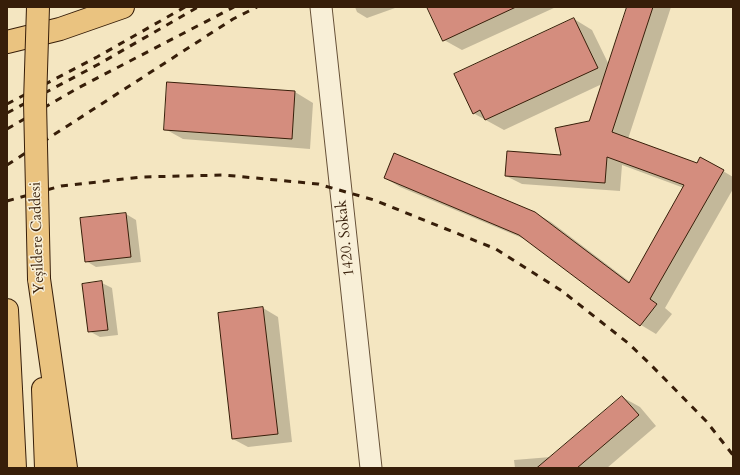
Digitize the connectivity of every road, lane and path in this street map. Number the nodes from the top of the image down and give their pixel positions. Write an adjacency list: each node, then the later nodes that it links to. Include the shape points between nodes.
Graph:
1 (38, 7): 5 (highway, Yeşildere Caddesi, bridge, via 35,102)
2 (123, 7): 4 (highway, via 60,29)
3 (321, 7): 10 (street, 1420. Sokak)
4 (7, 42)
5 (39, 279): 8 (highway, Yeşildere Caddesi); 9 (highway)
6 (7, 310): 7 (highway)
7 (15, 468)
8 (46, 468)
9 (66, 468)
10 (371, 468)

